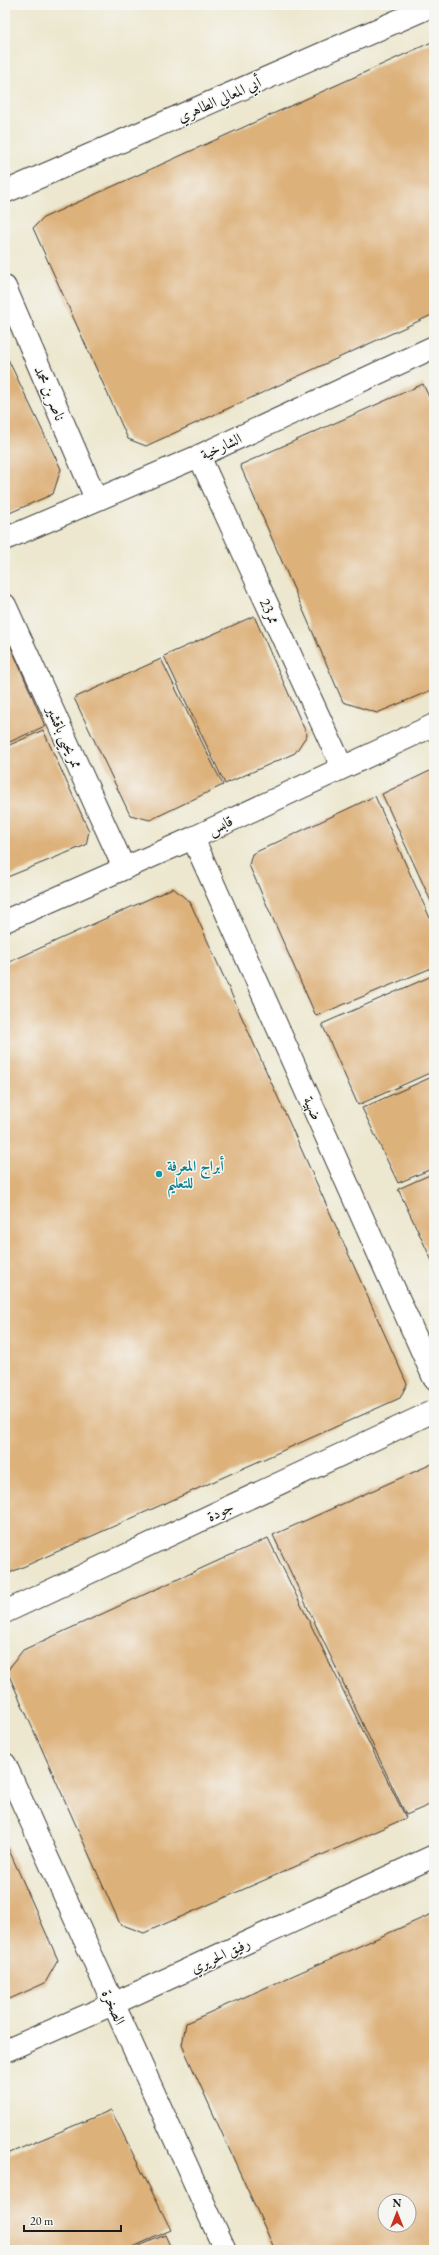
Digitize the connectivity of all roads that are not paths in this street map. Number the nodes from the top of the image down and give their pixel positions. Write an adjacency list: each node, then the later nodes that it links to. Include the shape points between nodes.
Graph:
1 (434, 6): 2 (street, أبي المعالي الطاهري)
2 (5, 192)
3 (5, 287): 6 (street, ناصر بن محمد)
4 (434, 347): 5 (street, الشارخية)
5 (199, 456): 6 (street, الشارخية); 10 (street, ممر23)
6 (96, 499): 7 (street, الشارخية)
7 (5, 539)
8 (5, 605): 12 (street, ممر يحيى باقشير)
9 (434, 725): 10 (street, قابس)
10 (342, 767): 11 (street, قابس)
11 (193, 838): 12 (street, قابس); 14 (street, ضهية)
12 (124, 868): 13 (street, قابس)
13 (5, 921)
14 (434, 1378)
15 (434, 1411): 16 (street, جودة)
16 (5, 1612)
17 (5, 1764): 19 (street, الصخرة)
18 (434, 1856): 19 (street, رفيق الحريري)
19 (113, 2004): 20 (street, رفيق الحريري); 21 (street, الصخرة)
20 (5, 2051)
21 (225, 2250)

